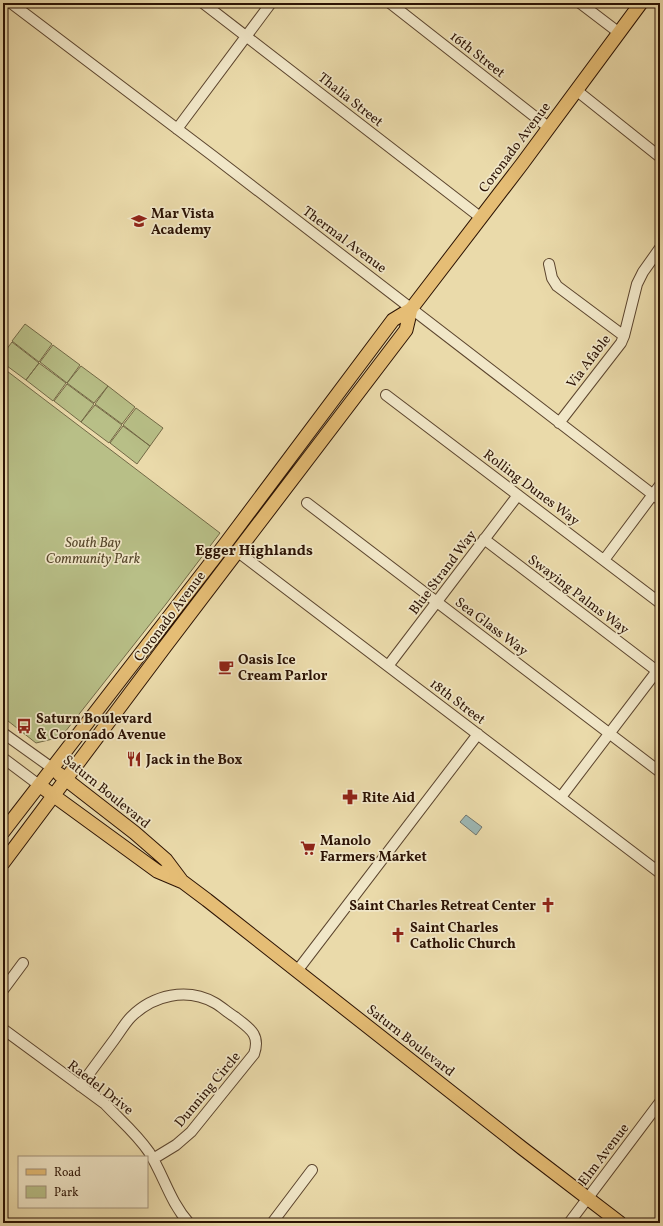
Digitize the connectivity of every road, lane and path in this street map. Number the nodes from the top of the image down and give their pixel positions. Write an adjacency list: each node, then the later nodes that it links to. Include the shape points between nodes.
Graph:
1 (11, 3): 11 (street, Thermal Avenue)
2 (203, 3): 8 (street, Thalia Street)
3 (272, 3): 8 (street)
4 (390, 3): 10 (street, 16th Street)
5 (580, 3): 7 (street)
6 (640, 3): 7 (main road, Coronado Avenue)
7 (618, 32): 9 (main road, Coronado Avenue)
8 (247, 36): 11 (street); 13 (street, Thalia Street)
9 (576, 90): 10 (main road, Coronado Avenue); 12 (street)
10 (548, 127): 13 (main road, Coronado Avenue)
11 (177, 128): 16 (street, Thermal Avenue)
12 (660, 156)
13 (480, 217): 16 (main road, Coronado Avenue)
14 (660, 248): 17 (street, Via Afable, via 637,284)
15 (549, 264): 17 (street, via 552,278 558,286)
16 (411, 309): 19 (street, Thermal Avenue); 25 (main road, Coronado Avenue, via 393,320); 26 (main road, Coronado Avenue, via 406,330)
17 (624, 336): 19 (street, Via Afable)
18 (386, 395): 21 (street, Rolling Dunes Way)
19 (559, 423): 22 (street, Thermal Avenue)
20 (660, 485): 22 (street)
21 (518, 495): 24 (street, Blue Strand Way); 27 (street, Rolling Dunes Way)
22 (657, 497): 27 (street)
23 (307, 503): 28 (street, Sea Glass Way)
24 (484, 539): 28 (street, Blue Strand Way); 31 (street, Swaying Palms Way)
25 (226, 542): 26 (main road); 36 (main road, Coronado Avenue)
26 (238, 552): 30 (street, 18th Street); 38 (main road, Coronado Avenue)
27 (604, 560): 29 (street, Rolling Dunes Way)
28 (437, 602): 30 (street, Blue Strand Way); 34 (street, Sea Glass Way)
29 (660, 603)
30 (388, 666): 33 (street, 18th Street)
31 (658, 669): 34 (street)
32 (3, 733): 36 (street, Saturn Boulevard)
33 (478, 734): 41 (street, 18th Street); 47 (street)
34 (610, 734): 37 (street, Sea Glass Way); 41 (street)
35 (3, 758): 39 (street, Saturn Boulevard)
36 (52, 768): 38 (main road, Saturn Boulevard); 39 (main road, Coronado Avenue)
37 (660, 772)
38 (66, 779): 40 (main road, Coronado Avenue); 45 (main road, Saturn Boulevard, via 166,860)
39 (39, 785): 40 (main road, Saturn Boulevard); 42 (main road, Coronado Avenue)
40 (53, 795): 43 (main road, Coronado Avenue); 45 (main road, Saturn Boulevard, via 158,871)
41 (561, 797): 44 (street, 18th Street)
42 (3, 832)
43 (3, 863)
44 (660, 872)
45 (183, 882): 47 (main road, Saturn Boulevard)
46 (23, 963): 48 (street)
47 (297, 971): 54 (main road, Saturn Boulevard)
48 (3, 990)
49 (3, 1029): 50 (street, Raedel Drive)
50 (80, 1086): 52 (street, Raedel Drive, via 130,1127); 52 (street, Dunning Circle, via 130,1018 145,1006 164,997 191,995 208,999 250,1029 256,1044 254,1054 191,1132)
51 (660, 1102): 54 (street, Elm Avenue)
52 (153, 1159): 55 (street, Raedel Drive, via 177,1208)
53 (312, 1170): 56 (street)
54 (587, 1198): 57 (street, Elm Avenue); 58 (main road, Saturn Boulevard)
55 (189, 1223)
56 (272, 1223)
57 (569, 1223)
58 (620, 1223)

